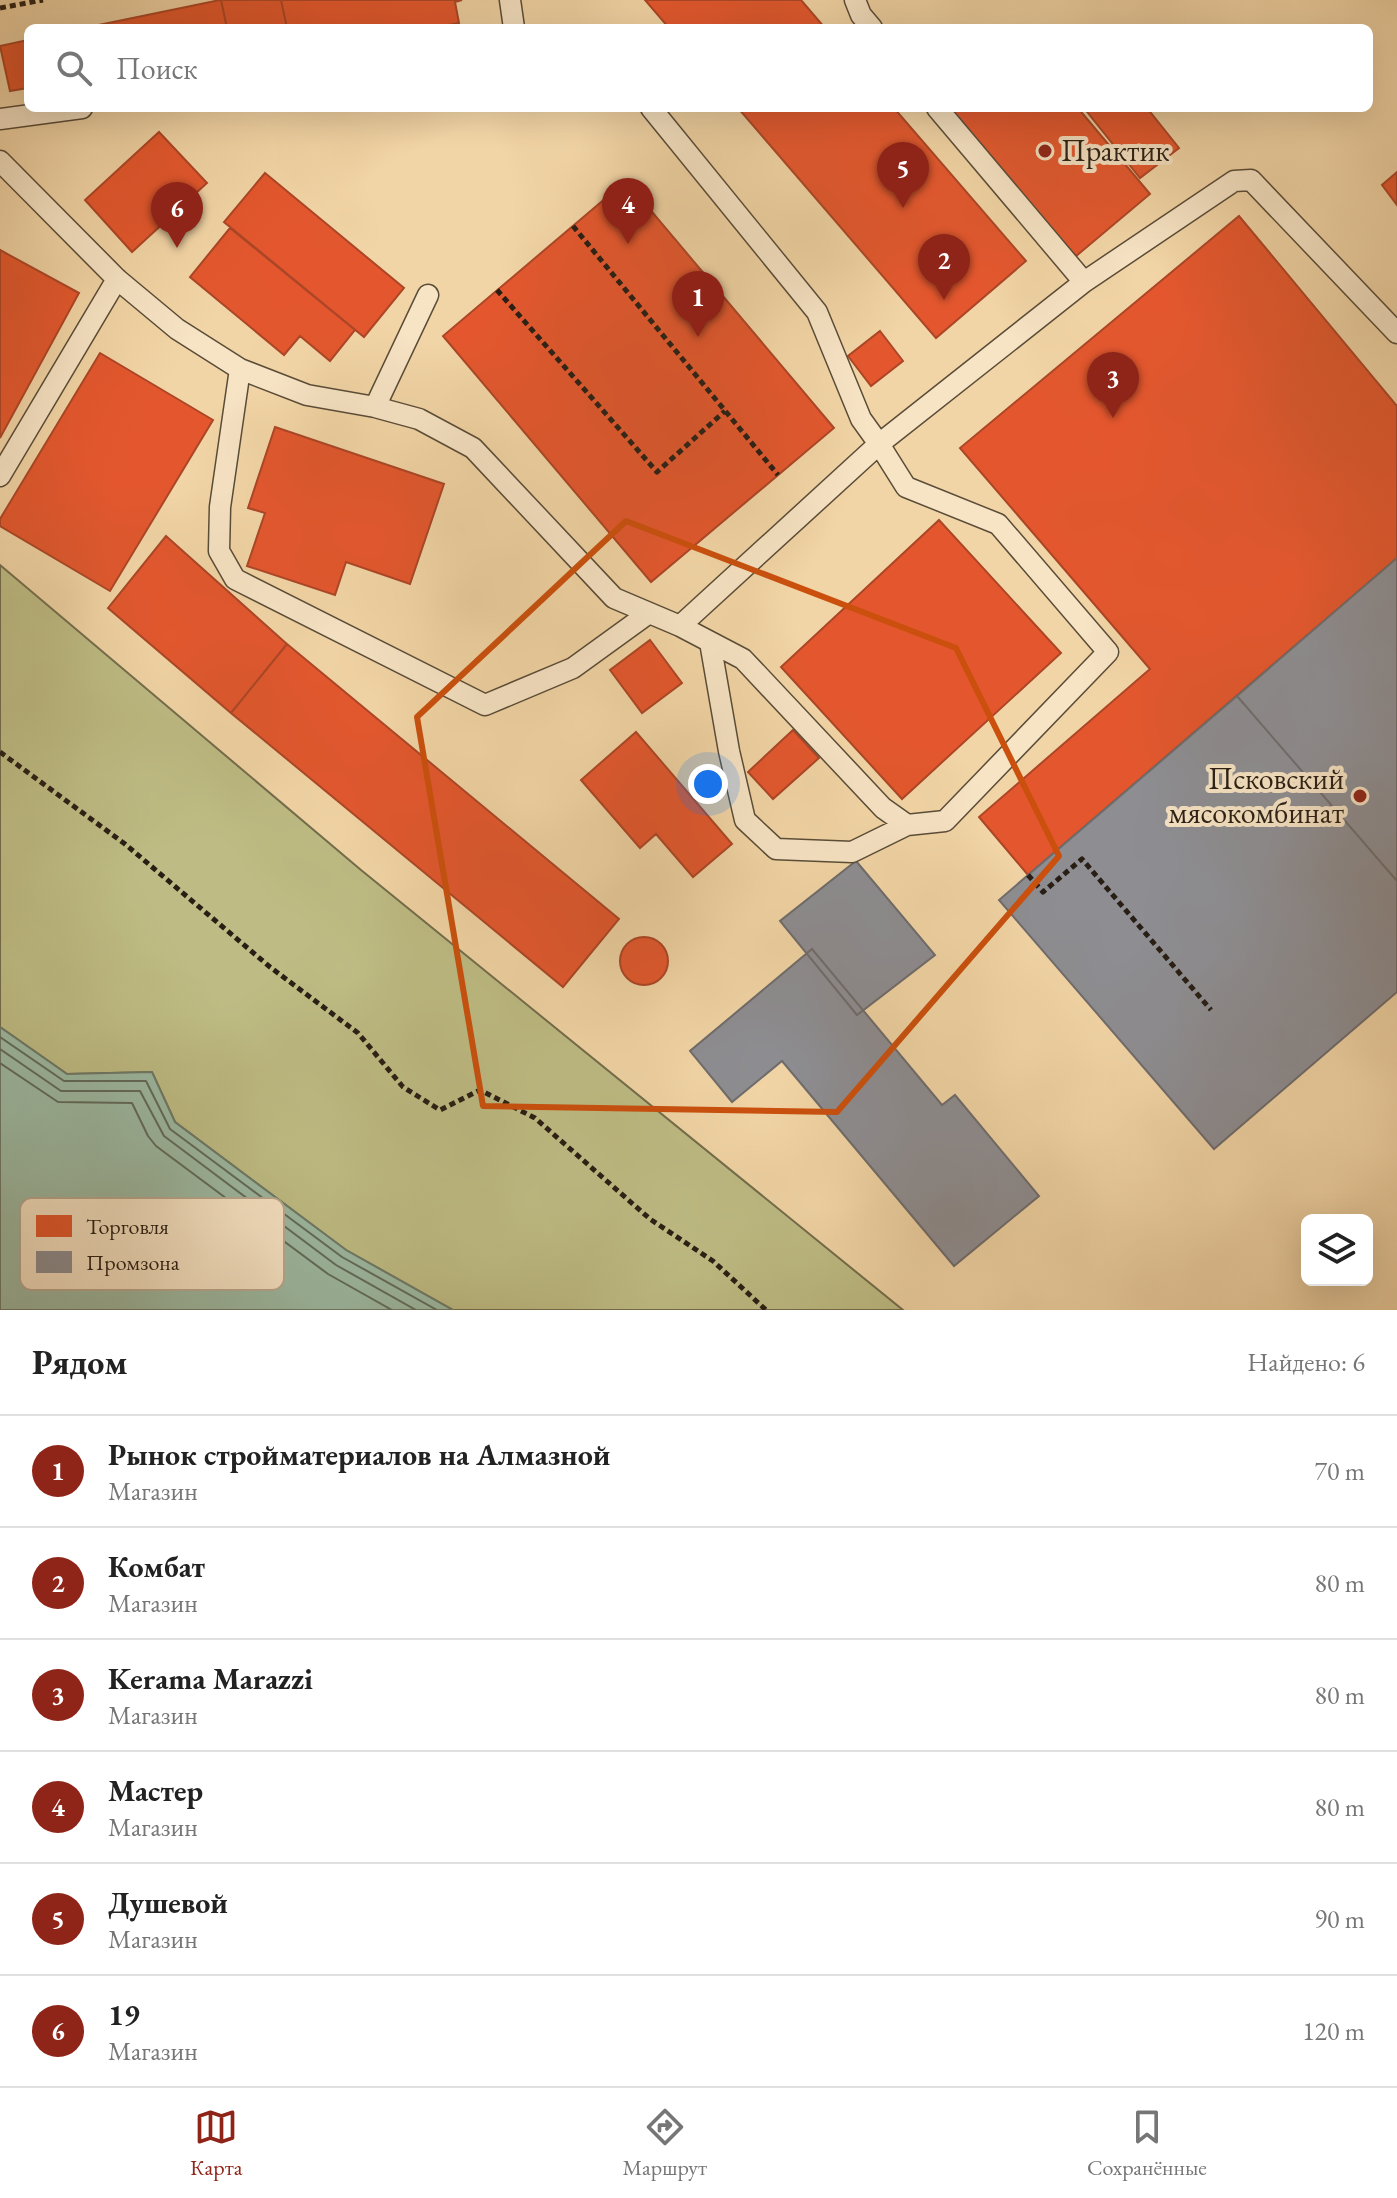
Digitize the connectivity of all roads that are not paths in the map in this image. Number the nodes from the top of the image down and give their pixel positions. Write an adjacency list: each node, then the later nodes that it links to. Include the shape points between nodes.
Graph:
1 (510, 0): 3 (lane)
2 (855, 0): 4 (lane)
3 (513, 24)
4 (869, 24)
5 (52, 112): 8 (lane)
6 (654, 112): 16 (lane, via 817,312 861,419)
7 (940, 112): 11 (lane)
8 (0, 119)
9 (0, 161): 10 (lane)
10 (117, 279): 14 (lane, via 177,329); 17 (lane)
11 (1084, 282): 13 (lane, via 1234,181 1251,180); 16 (lane)
12 (428, 295): 15 (lane)
13 (1397, 333)
14 (240, 369): 15 (lane, via 307,395); 18 (lane, via 220,507 219,551 235,579 485,705 573,668)
15 (375, 407): 18 (lane, via 419,419 473,448 614,598)
16 (879, 444): 19 (lane); 21 (lane, via 906,487 998,524 1108,652 945,821)
17 (0, 476)
18 (649, 613): 19 (lane)
19 (680, 626): 20 (lane)
20 (710, 642): 21 (lane, via 743,659 883,808); 21 (lane, via 745,820 776,849 852,852)
21 (907, 825)

